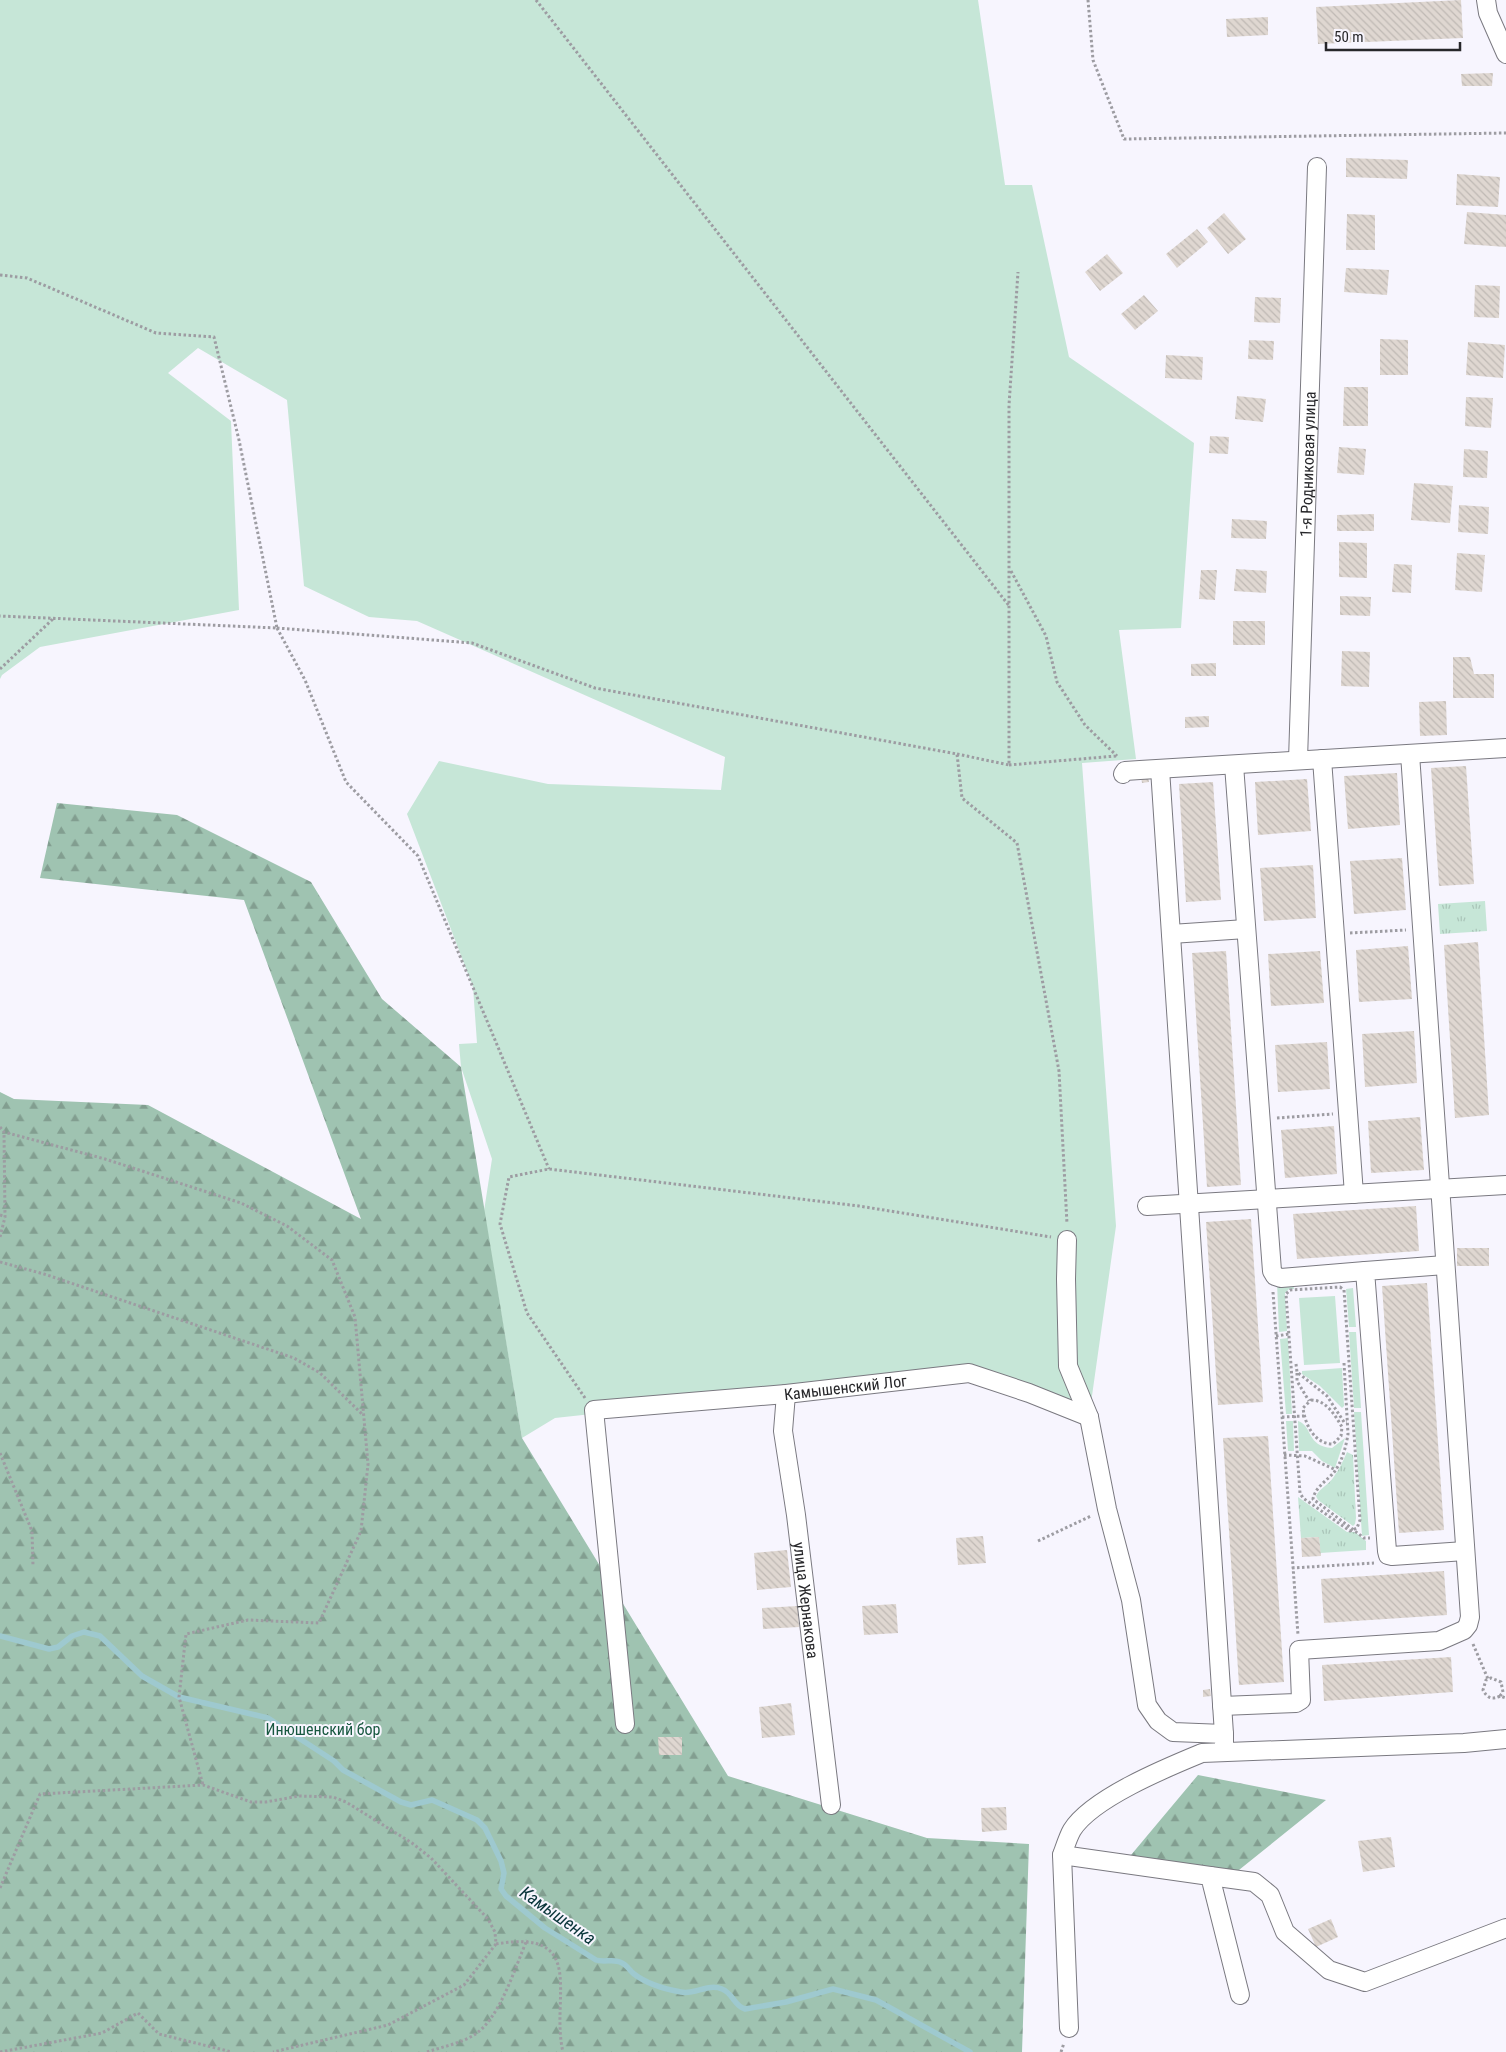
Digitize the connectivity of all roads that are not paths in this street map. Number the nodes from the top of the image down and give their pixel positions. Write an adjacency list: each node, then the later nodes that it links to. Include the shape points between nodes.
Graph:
1 (1486, 0): 2 (street, via 1488,13)
2 (1506, 54)
3 (1317, 167): 7 (street, 1-я Родниковая улица)
4 (1506, 748): 5 (street)
5 (1410, 754): 6 (street); 14 (street)
6 (1322, 759): 7 (street); 15 (street)
7 (1298, 760): 8 (street)
8 (1234, 765): 9 (street); 11 (street)
9 (1160, 769): 10 (street); 12 (street)
10 (1124, 773)
11 (1246, 930): 12 (street); 16 (street)
12 (1170, 934): 17 (street)
13 (1506, 1186): 14 (street)
14 (1440, 1189): 15 (street); 20 (street)
15 (1354, 1194): 16 (street)
16 (1266, 1200): 17 (street); 21 (street, via 1275,1276)
17 (1188, 1204): 18 (street); 25 (street)
18 (1146, 1206)
19 (1068, 1240): 23 (street, via 1068,1366)
20 (1445, 1265): 21 (street); 24 (street)
21 (1365, 1271): 24 (street, via 1388,1555)
22 (786, 1394): 23 (street, Камышенский Лог, via 969,1373); 26 (street, Камышенский Лог, via 594,1410); 30 (street, улица Жернакова, via 783,1431)
23 (1089, 1418): 27 (street, via 1107,1509 1131,1600 1147,1705 1158,1721 1173,1732)
24 (1465, 1551): 25 (street, via 1470,1617 1464,1630 1439,1641 1299,1650 1302,1700 1296,1703)
25 (1222, 1706): 27 (street)
26 (626, 1724)
27 (1224, 1734): 29 (street)
28 (1506, 1739): 29 (street)
29 (1225, 1752): 31 (street, via 1202,1754 1166,1768 1092,1809 1073,1829)
30 (831, 1805)
31 (1062, 1855): 32 (street); 35 (street)
32 (1210, 1876): 33 (street, via 1254,1882 1270,1895 1285,1932 1329,1970 1365,1982); 34 (street)
33 (1506, 1928)
34 (1240, 1995)
35 (1070, 2028)

